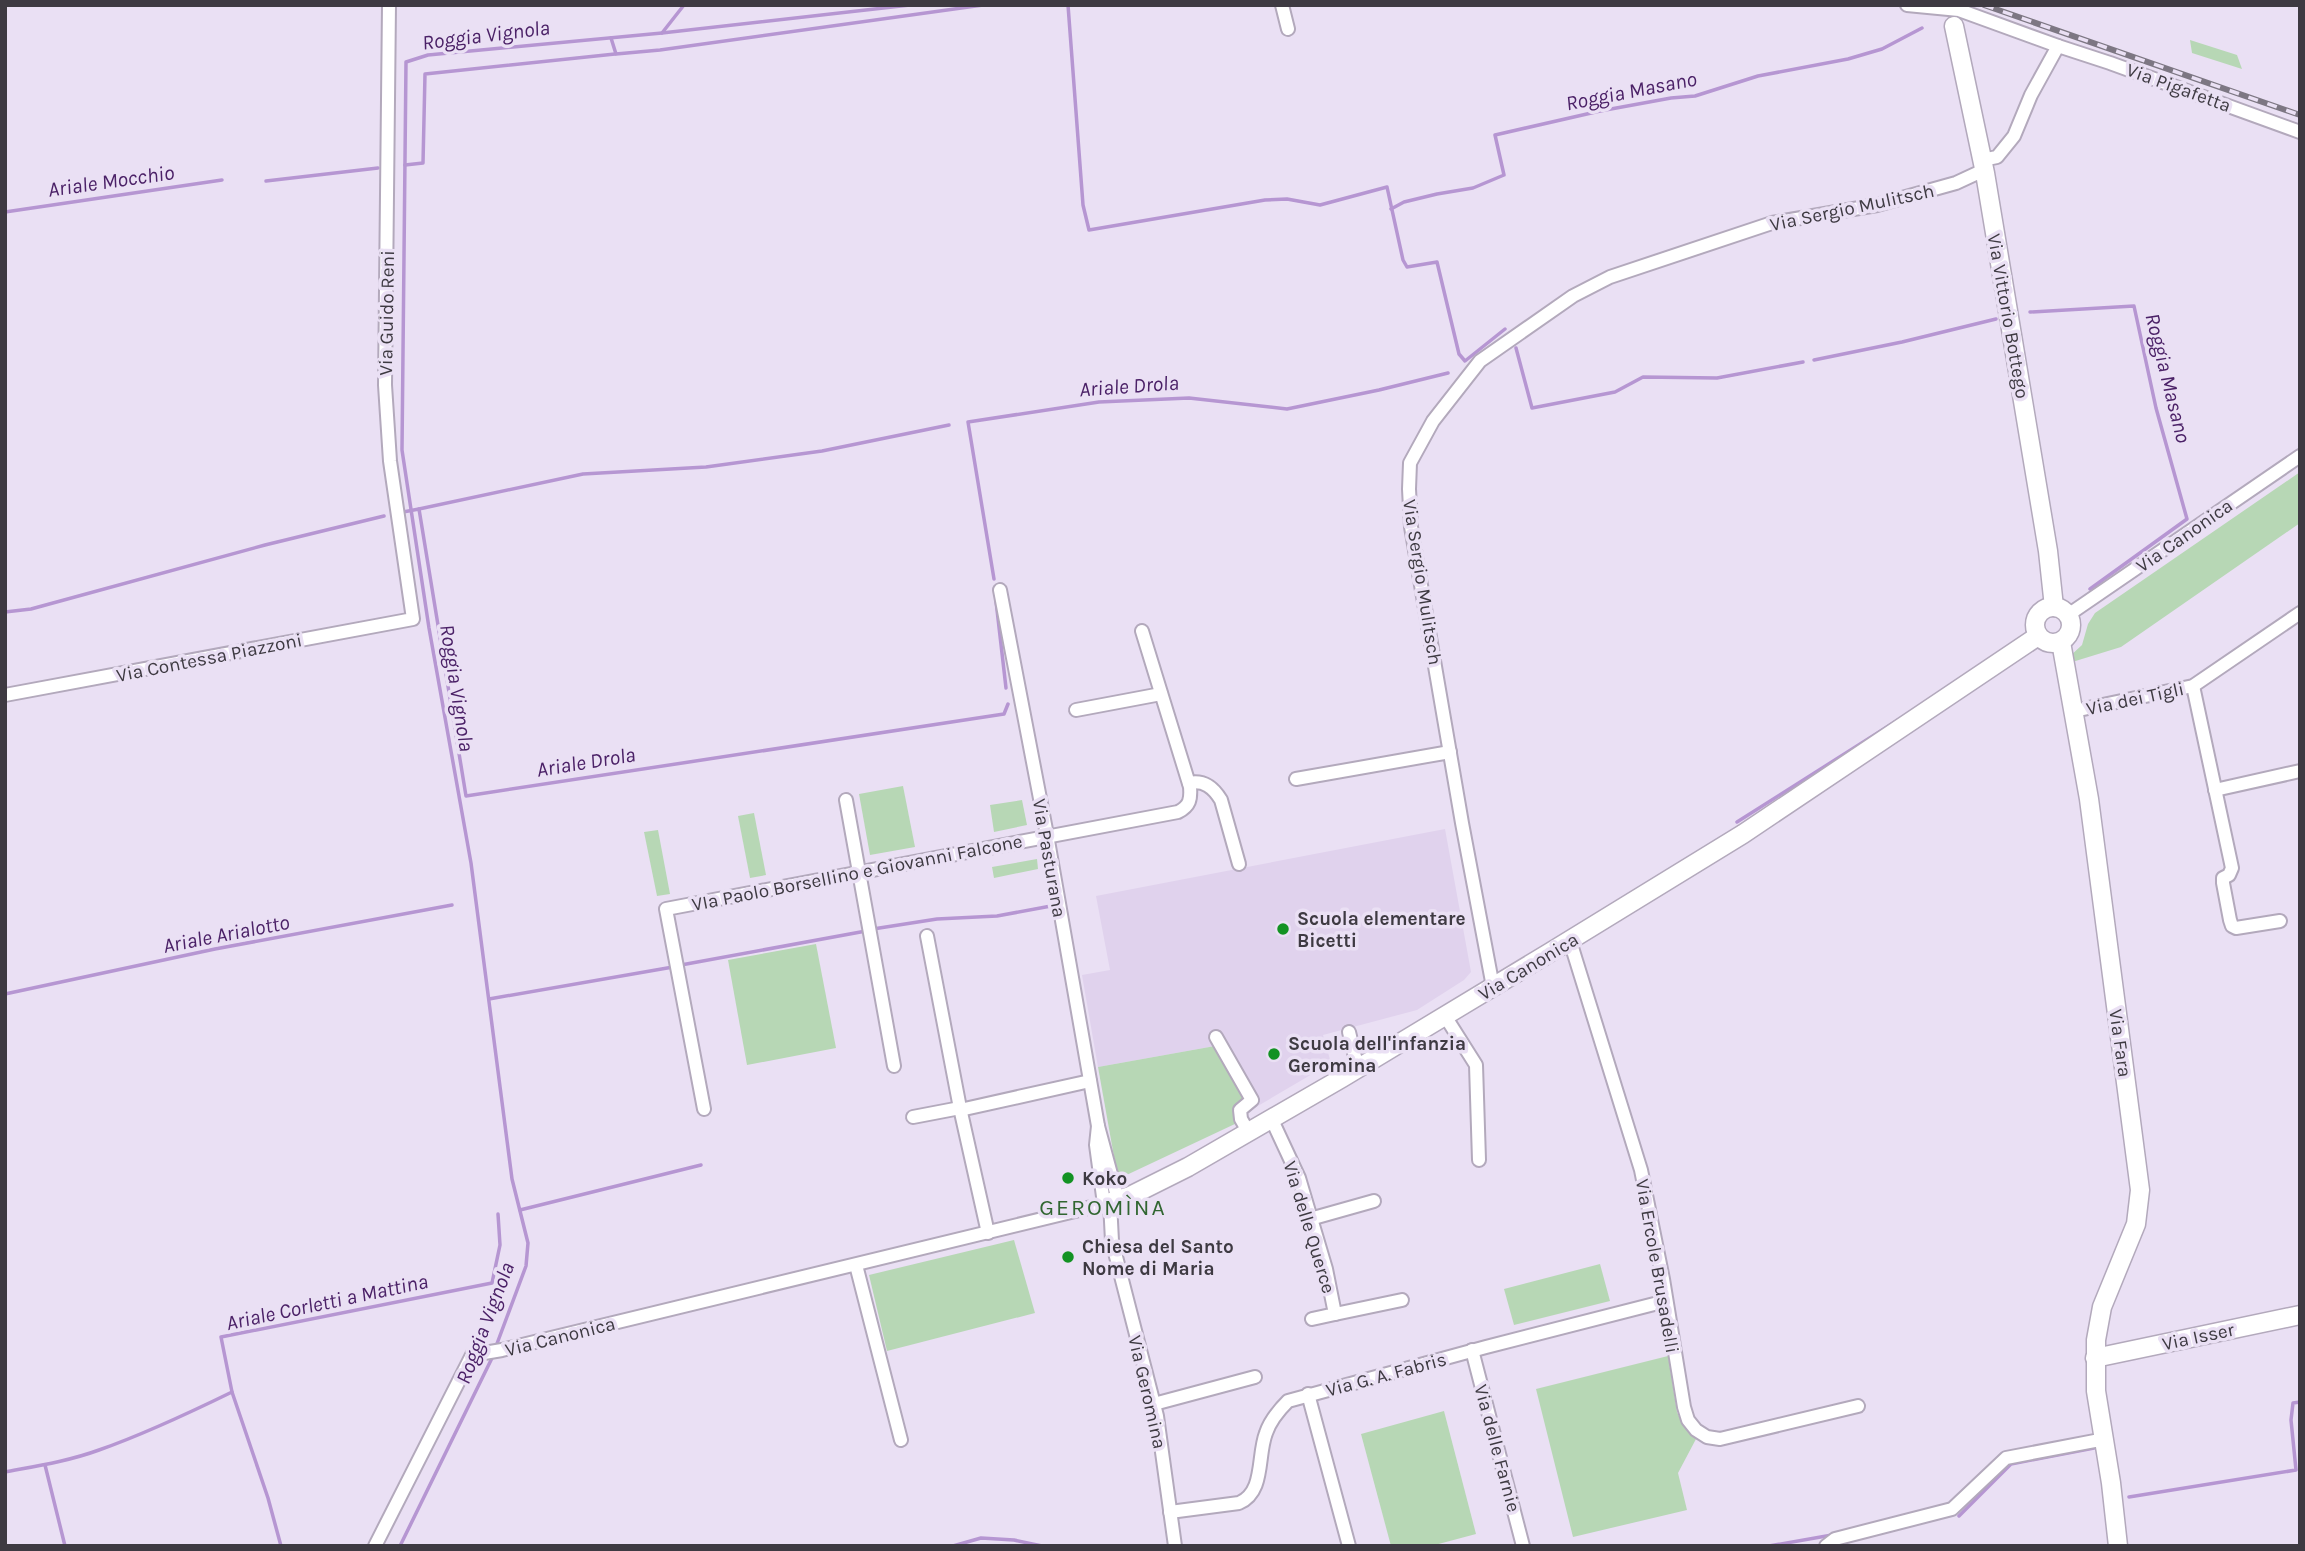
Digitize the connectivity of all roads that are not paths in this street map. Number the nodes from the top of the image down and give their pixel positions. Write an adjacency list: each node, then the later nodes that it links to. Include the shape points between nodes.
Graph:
1 (389, 5): 13 (street, Via Guido Reni, via 385,385 390,461)
2 (1282, 5): 5 (street)
3 (1907, 5): 6 (street, Via Pigafetta, via 1959,10)
4 (1954, 26): 8 (street, Via Vittorio Bottego)
5 (1288, 29)
6 (2058, 47): 7 (street, Via Pigafetta); 8 (street, via 2014,136 1997,157)
7 (2300, 132)
8 (1983, 165): 11 (street, Via Vittorio Bottego); 22 (street, Via Sergio Mulitsch, via 1956,183 1889,202 1772,223 1610,277 1573,296 1480,361 1433,421 1410,463 1411,527)
9 (2300, 456): 11 (street, Via Canonica)
10 (1000, 590): 28 (street, Via Pasturana)
11 (2061, 611): 15 (street, via 2038,614 2034,625); 16 (street, via 2071,627)
12 (2300, 613): 17 (street, Via dei Tigli)
13 (413, 619): 19 (street, Via Contessa Piazzoni)
14 (1142, 632): 18 (street)
15 (2038, 636): 16 (street, via 2051,644); 33 (street, Via Canonica, via 1743,834)
16 (2061, 642): 21 (street, Via Fara)
17 (2193, 686): 21 (street, Via dei Tigli); 26 (street)
18 (1161, 694): 20 (street); 25 (street)
19 (5, 695)
20 (1076, 710)
21 (2074, 711): 58 (street, Via Fara, via 2140,1190 2136,1224 2102,1307)
22 (1450, 752): 24 (street); 34 (street, Via Sergio Mulitsch)
23 (2300, 771): 26 (street)
24 (1296, 779)
25 (1189, 783): 28 (street, VIa Paolo Borsellino e Giovanni Falcone, via 1189,803 1178,812); 29 (street, via 1203,782 1221,800)
26 (2215, 790): 31 (street, via 2232,868 2223,878 2232,926)
27 (846, 800): 30 (street)
28 (1047, 835): 30 (street, VIa Paolo Borsellino e Giovanni Falcone); 40 (street, Via Pasturana)
29 (1239, 864)
30 (860, 872): 38 (street); 41 (street, VIa Paolo Borsellino e Giovanni Falcone, via 666,909)
31 (2280, 921)
32 (926, 936): 42 (street)
33 (1570, 941): 34 (street, Via Canonica); 53 (street, Via Ercole Brusadelli, via 1641,1170)
34 (1493, 987): 35 (street, Via Canonica)
35 (1445, 1016): 39 (street, Via Canonica); 46 (street, via 1476,1065)
36 (1349, 1032): 39 (street)
37 (1216, 1037): 45 (street, via 1252,1100 1240,1110)
38 (894, 1066)
39 (1360, 1067): 44 (street, Via Canonica)
40 (1090, 1081): 42 (street); 48 (street, Via Pasturana)
41 (704, 1109)
42 (960, 1109): 43 (street); 50 (street)
43 (914, 1117)
44 (1272, 1120): 45 (street, Via Canonica); 49 (street, Via delle Querce, via 1299,1178)
45 (1249, 1133): 48 (street, Via Canonica, via 1188,1167)
46 (1479, 1160)
47 (1374, 1201): 49 (street)
48 (1106, 1203): 50 (street, Via Canonica); 61 (street, Via Geromina)
49 (1310, 1219): 54 (street, Via delle Querce)
50 (988, 1233): 51 (street, Via Canonica)
51 (856, 1265): 64 (street); 66 (street, Via Canonica, via 472,1355)
52 (1402, 1300): 54 (street)
53 (1666, 1301): 57 (street, Via G. A. Fabris); 62 (street, Via Ercole Brusadelli, via 1688,1420 1707,1437 1730,1438)
54 (1335, 1314): 56 (street, Via delle Querce)
55 (2300, 1315): 58 (street, Via Isser)
56 (1312, 1319)
57 (1472, 1350): 60 (street, Via G. A. Fabris); 69 (street, Via delle Farnie)
58 (2095, 1358): 63 (street, Via Fara)
59 (1255, 1377): 61 (street)
60 (1308, 1394): 65 (street, Via G. A. Fabris, via 1288,1401 1267,1430 1256,1483 1246,1500); 68 (street)
61 (1154, 1405): 65 (street, Via Geromina)
62 (1858, 1406)
63 (2105, 1439): 70 (street, via 2006,1458 1952,1509 1835,1539); 71 (street, Via Fara)
64 (901, 1440)
65 (1170, 1513): 67 (street, Via Geromina)
66 (374, 1546)
67 (1175, 1546)
68 (1349, 1546)
69 (1523, 1546)
70 (1826, 1546)
71 (2118, 1546)

